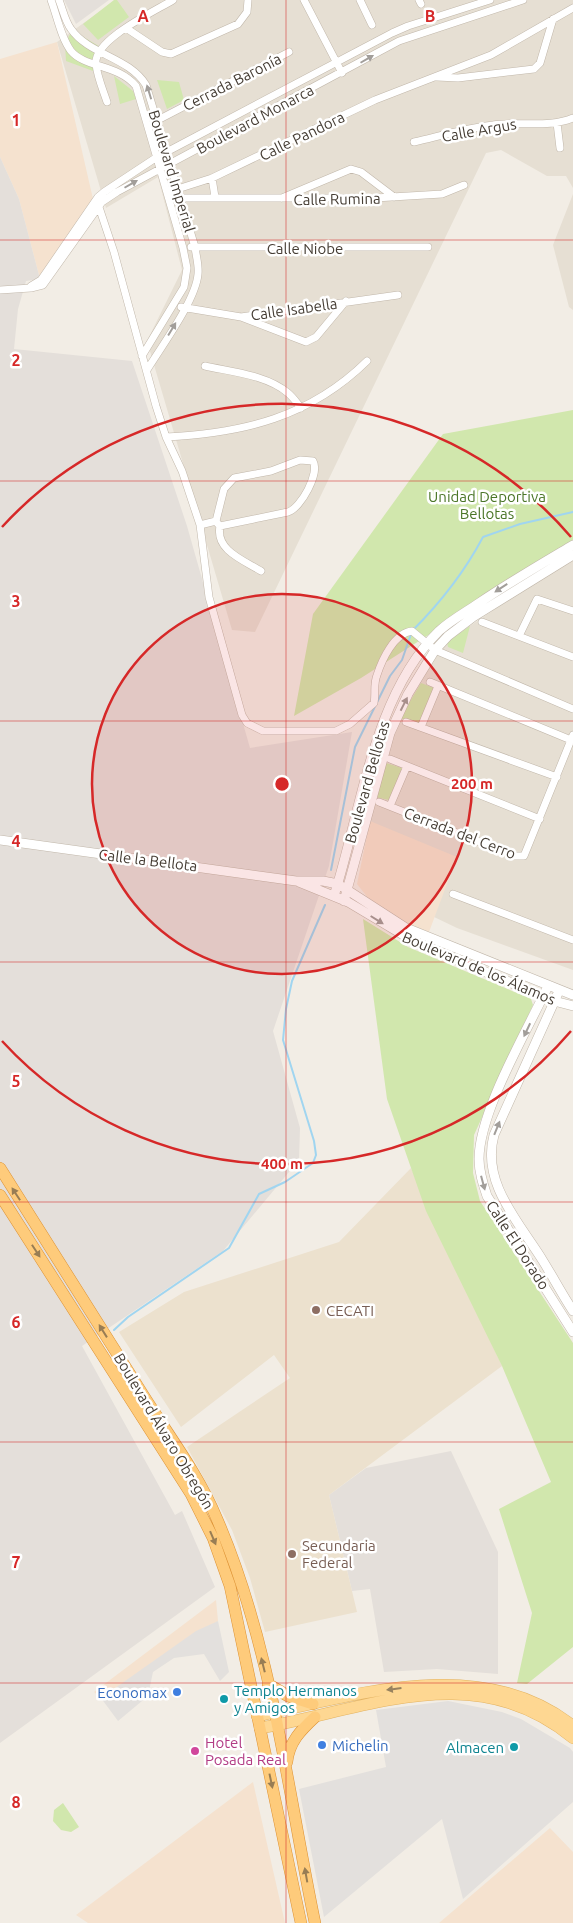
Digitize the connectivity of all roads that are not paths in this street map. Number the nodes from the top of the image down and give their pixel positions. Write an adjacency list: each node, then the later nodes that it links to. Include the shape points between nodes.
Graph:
1 (51, 0): 17 (street)
2 (59, 0): 15 (street, Boulevard Imperial)
3 (174, 0): 14 (street)
4 (248, 0): 14 (street, via 248,12 238,24 171,54 162,52)
5 (304, 0): 20 (street)
6 (360, 0): 13 (street)
7 (490, 0): 9 (street, Boulevard Monarca)
8 (523, 0): 11 (street, Boulevard Monarca)
9 (474, 2): 11 (street); 20 (street, Boulevard Monarca, via 408,26)
10 (573, 8): 12 (street, Calle Pandora)
11 (475, 15): 21 (street, Boulevard Monarca, one-way to 11, via 399,41)
12 (554, 19): 22 (street, Calle Pandora, via 491,55); 22 (street, via 540,62 534,69 458,78)
13 (372, 25)
14 (126, 28): 16 (street)
15 (76, 35): 16 (street, Boulevard Imperial); 17 (street)
16 (99, 50): 19 (street); 25 (street, Boulevard Imperial, one-way to 16, via 143,80 134,70)
17 (71, 51): 19 (street, Boulevard Imperial)
18 (290, 52): 25 (street, Cerrada Baronía)
19 (95, 63): 23 (street); 26 (street, Boulevard Imperial, via 117,71 133,83 139,92)
20 (337, 63): 21 (street); 30 (street, Boulevard Monarca)
21 (342, 73): 32 (street, Boulevard Monarca)
22 (436, 77): 34 (street, Calle Pandora, via 375,100)
23 (107, 102)
24 (573, 118): 27 (street, Calle Argus)
25 (157, 121): 26 (street, Cerrada Baronía); 30 (street, Boulevard Imperial)
26 (148, 124): 31 (street, Boulevard Imperial)
27 (557, 124): 28 (street, Calle Argus, via 514,122 490,125); 29 (street)
28 (414, 142)
29 (560, 148)
30 (166, 153): 31 (street, Boulevard Monarca); 32 (street, Boulevard Imperial)
31 (158, 158): 33 (street, Boulevard Imperial); 45 (street, Boulevard Monarca, via 98,197 41,280)
32 (170, 164): 33 (street, Boulevard Monarca); 36 (street, Boulevard Imperial)
33 (161, 168): 37 (street, Boulevard Imperial); 41 (street, Boulevard Monarca, one-way to 33, via 108,197)
34 (212, 178): 36 (street, Calle Pandora); 38 (street)
35 (464, 185): 39 (street, Calle Rumina, via 442,194)
36 (179, 194): 37 (street, Calle Pandora); 38 (street, Calle Rumina); 42 (street, Boulevard Imperial)
37 (169, 195): 44 (street, Boulevard Imperial)
38 (215, 197): 40 (street, Calle Rumina)
39 (394, 197): 40 (street, Calle Rumina); 40 (street, Calle Rumina, via 361,172 351,169)
40 (279, 200)
41 (99, 207): 45 (street, Boulevard Monarca, via 43,285); 52 (street)
42 (195, 247): 43 (street, Calle Niobe); 44 (street, Calle Niobe); 50 (street, Boulevard Imperial, via 198,274)
43 (428, 247)
44 (183, 248): 49 (street, Boulevard Imperial, via 187,279)
45 (26, 288): 46 (street, Boulevard Monarca)
46 (0, 290)
47 (398, 295): 48 (street, Calle Isabella)
48 (346, 301): 51 (street, Calle Isabella); 51 (street, Calle Isabella, via 316,337 306,342)
49 (175, 305): 50 (street, Calle Isabella); 52 (street, Boulevard Imperial)
50 (185, 308): 51 (street, Calle Isabella); 55 (street, Boulevard Imperial, one-way to 50)
51 (241, 317)
52 (142, 356): 55 (street)
53 (367, 361): 56 (street, via 333,392)
54 (205, 366): 56 (street, via 277,385)
55 (147, 370): 57 (street)
56 (301, 408): 57 (street, via 247,428 209,435)
57 (166, 436): 59 (street)
58 (218, 523): 58 (street, via 296,509 315,474 313,461 300,460 234,478 224,489); 59 (street); 62 (street, via 218,536 223,546)
59 (200, 525): 69 (street, via 209,597 242,715 255,729 343,729 374,703 376,676 397,638 412,631)
60 (573, 545): 63 (street, Boulevard Bellotas)
61 (573, 555): 63 (street, Boulevard Bellotas)
62 (261, 571)
63 (528, 577): 65 (street, Boulevard Bellotas, one-way to 65); 66 (street, Boulevard Bellotas)
64 (573, 611): 68 (street, via 537,599)
65 (464, 612): 66 (street); 69 (street, Boulevard Bellotas)
66 (473, 617): 70 (street, Boulevard Bellotas)
67 (482, 622): 68 (street)
68 (519, 636): 71 (street)
69 (427, 644): 70 (street); 75 (street, Boulevard Bellotas)
70 (435, 650): 74 (street); 76 (street, Boulevard Bellotas, one-way to 70)
71 (573, 657)
72 (430, 682): 73 (street)
73 (438, 686): 78 (street); 79 (street)
74 (573, 709)
75 (386, 716): 76 (street); 80 (street, Boulevard Bellotas)
76 (396, 719): 81 (street, Boulevard Bellotas)
77 (406, 722): 78 (street)
78 (420, 727): 83 (street)
79 (572, 738): 83 (street)
80 (373, 754): 81 (street); 84 (street, Boulevard Bellotas)
81 (386, 758): 82 (street); 84 (street, Boulevard Bellotas)
82 (407, 766): 85 (street); 86 (street)
83 (557, 777): 86 (street)
84 (370, 799): 85 (street, Cerrada del Cerro); 89 (street, Boulevard Bellotas); 90 (street, Boulevard Bellotas)
85 (390, 806): 86 (street, Cerrada del Cerro, via 515,856 524,856 528,851)
86 (540, 819)
87 (0, 840): 88 (street, Calle la Bellota)
88 (296, 880): 89 (street, Calle la Bellota); 92 (street, Calle la Bellota)
89 (338, 884): 90 (street, Boulevard de los Álamos); 92 (street, Boulevard Bellotas)
90 (348, 889): 93 (street, Boulevard Bellotas); 95 (street, Boulevard de los Álamos, via 406,928)
91 (452, 894): 94 (street)
92 (334, 896): 93 (street, Boulevard de los Álamos)
93 (344, 900): 98 (street, Boulevard de los Álamos, one-way to 98, via 415,942)
94 (573, 940)
95 (548, 986): 96 (street, Boulevard de los Álamos); 98 (street, Calle El Dorado)
96 (559, 991): 97 (street, Boulevard de los Álamos); 99 (street, Calle El Dorado)
97 (573, 995)
98 (544, 996): 99 (street, Boulevard de los Álamos); 104 (street, Calle El Dorado, one-way to 104, via 488,1117 479,1160 487,1196)
99 (554, 1001): 100 (street, Boulevard de los Álamos); 103 (street, Calle El Dorado, one-way to 99, via 506,1205 491,1166 490,1149 494,1135)
100 (573, 1006)
101 (0, 1168): 105 (highway, Boulevard Álvaro Obregón, one-way to 101, via 235,1564 204,1492)
102 (0, 1195): 108 (highway, Boulevard Álvaro Obregón, one-way to 108, via 203,1516 230,1586)
103 (573, 1311)
104 (573, 1332)
105 (268, 1684): 106 (highway, via 288,1696); 107 (highway, Boulevard Álvaro Obregón)
106 (313, 1704): 107 (main road); 111 (main road, one-way to 106, via 545,1708 505,1692 472,1685 440,1684 392,1689)
107 (274, 1712): 108 (main road); 110 (highway, Boulevard Álvaro Obregón)
108 (257, 1716): 112 (highway, Boulevard Álvaro Obregón)
109 (315, 1717): 110 (main road); 113 (main road, via 416,1695 476,1695 500,1699 536,1714); 114 (highway, via 289,1749)
110 (277, 1725): 112 (main road); 114 (highway, Boulevard Álvaro Obregón)
111 (573, 1726)
112 (260, 1728): 115 (highway, Boulevard Álvaro Obregón, one-way to 115)
113 (573, 1738)
114 (287, 1768): 116 (highway, Boulevard Álvaro Obregón, one-way to 114)
115 (302, 1923)
116 (315, 1923)

